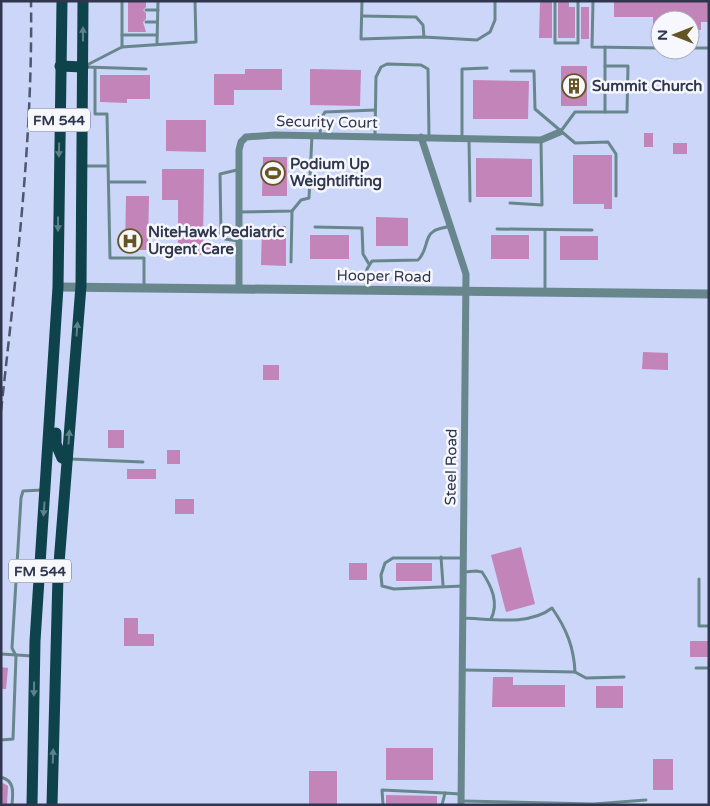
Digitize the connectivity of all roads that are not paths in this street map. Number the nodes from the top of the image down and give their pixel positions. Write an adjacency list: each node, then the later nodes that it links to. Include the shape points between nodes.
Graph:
1 (62, 1): 27 (main road, FM 544 / FM 544)
2 (83, 1): 29 (main road, FM 544 / FM 544, one-way to 2)
3 (122, 1): 11 (lane)
4 (158, 1): 14 (lane)
5 (196, 1): 23 (lane, via 196,42)
6 (362, 1): 15 (lane)
7 (495, 1): 22 (lane, via 495,20 490,32 477,40)
8 (554, 1): 9 (lane, via 555,43 578,43)
9 (578, 1)
10 (593, 1): 25 (lane, via 592,47)
11 (122, 10): 12 (lane); 16 (lane)
12 (128, 10)
13 (146, 10): 14 (lane)
14 (158, 10): 19 (lane)
15 (362, 16): 22 (lane, via 416,17 423,25); 22 (lane, via 361,40)
16 (122, 22): 17 (lane); 20 (lane)
17 (128, 22)
18 (146, 22): 19 (lane)
19 (157, 22): 21 (lane)
20 (122, 35): 21 (lane); 24 (lane)
21 (157, 35): 23 (lane)
22 (424, 37)
23 (157, 43): 24 (lane)
24 (122, 47): 29 (lane)
25 (606, 48): 26 (lane); 28 (lane)
26 (650, 48)
27 (60, 66): 29 (main road); 65 (main road, FM 544 / FM 544, one-way to 65)
28 (605, 66): 37 (lane); 37 (lane, via 628,66 627,112)
29 (83, 67): 30 (lane); 34 (main road, FM 544 / FM 544)
30 (95, 68): 32 (lane); 35 (lane)
31 (486, 68): 44 (lane, via 462,68)
32 (146, 69)
33 (511, 71): 38 (lane, via 534,72 535,109)
34 (82, 100): 35 (lane); 46 (main road, FM 544 / FM 544)
35 (95, 100): 47 (lane, via 95,114 107,114)
36 (375, 110): 40 (lane, via 325,112); 41 (lane); 43 (lane, via 376,77 381,67 387,64 421,65 428,70 429,76)
37 (605, 112): 38 (lane, via 575,112)
38 (560, 132): 45 (street, Security Court); 51 (lane, via 575,143 608,142 616,154)
39 (312, 135): 40 (street, Security Court); 48 (street, Security Court, via 246,137 239,150); 54 (lane, via 310,196)
40 (320, 136): 41 (street, Security Court)
41 (375, 136): 42 (street, Security Court)
42 (421, 137): 43 (street, Security Court); 56 (street, Steel Road)
43 (430, 138): 44 (street, Security Court)
44 (465, 138): 45 (street, Security Court); 52 (lane)
45 (541, 140): 53 (lane, via 542,205)
46 (82, 166): 47 (lane); 64 (main road, FM 544 / FM 544)
47 (107, 166): 49 (lane)
48 (239, 169): 55 (street, Security Court); 61 (lane, via 220,174 221,234 225,239)
49 (110, 182): 50 (lane); 66 (lane, via 110,258 144,258)
50 (145, 182)
51 (616, 196)
52 (470, 202)
53 (510, 203)
54 (292, 210): 55 (lane); 62 (lane)
55 (239, 212): 61 (street, Security Court)
56 (451, 226): 63 (lane, via 433,231 424,254 418,260 375,260); 69 (street, Steel Road, via 466,274)
57 (315, 227): 63 (lane, via 362,228 363,254)
58 (497, 229): 59 (lane)
59 (545, 230): 60 (lane); 70 (lane)
60 (592, 230)
61 (239, 241): 67 (street, Security Court)
62 (291, 262)
63 (370, 264): 68 (lane)
64 (81, 286): 65 (street, Hooper Road); 66 (street, Hooper Road); 73 (main road, FM 544 / FM 544, one-way to 64)
65 (58, 287): 72 (main road, FM 544 / FM 544)
66 (144, 287): 67 (street, Hooper Road)
67 (239, 288): 68 (street, Hooper Road)
68 (366, 290): 69 (street, Hooper Road)
69 (466, 292): 70 (street, Hooper Road); 77 (street, Steel Road)
70 (545, 292): 71 (street, Hooper Road)
71 (709, 294)
72 (53, 389): 73 (main road, via 57,407 56,444 60,455); 75 (main road, FM 544 / FM 544)
73 (67, 458): 74 (lane); 100 (main road, FM 544 / FM 544, one-way to 73, via 58,576)
74 (143, 462)
75 (46, 490): 86 (lane, via 23,491 21,498 12,648); 87 (main road, FM 544 / FM 544, one-way to 87)
76 (442, 557): 77 (lane); 80 (lane); 80 (lane, via 394,558 385,562 382,586 394,589)
77 (463, 558): 78 (street, Steel Road)
78 (463, 573): 81 (street, Steel Road); 83 (lane, via 476,570 482,572 488,581 496,610)
79 (699, 579): 84 (lane, via 699,626)
80 (443, 585): 81 (lane)
81 (463, 586): 82 (street, Steel Road)
82 (463, 618): 83 (lane); 90 (street, Steel Road)
83 (491, 619): 91 (lane, via 537,616 552,608 574,653)
84 (709, 626)
85 (1, 654): 86 (lane)
86 (16, 656): 87 (lane); 93 (lane, via 13,739)
87 (34, 656): 99 (main road, FM 544 / FM 544, one-way to 99)
88 (696, 668): 89 (lane)
89 (709, 668)
90 (462, 670): 91 (lane); 96 (street, Steel Road)
91 (575, 672): 92 (lane, via 586,678)
92 (624, 677)
93 (1, 740)
94 (1, 777): 98 (lane, via 13,785)
95 (445, 793): 96 (lane); 101 (lane, via 382,790); 102 (lane)
96 (461, 800): 97 (lane, via 594,804)
97 (646, 800)
98 (12, 805)
99 (32, 805)
100 (52, 805)
101 (383, 805)
102 (442, 805)

